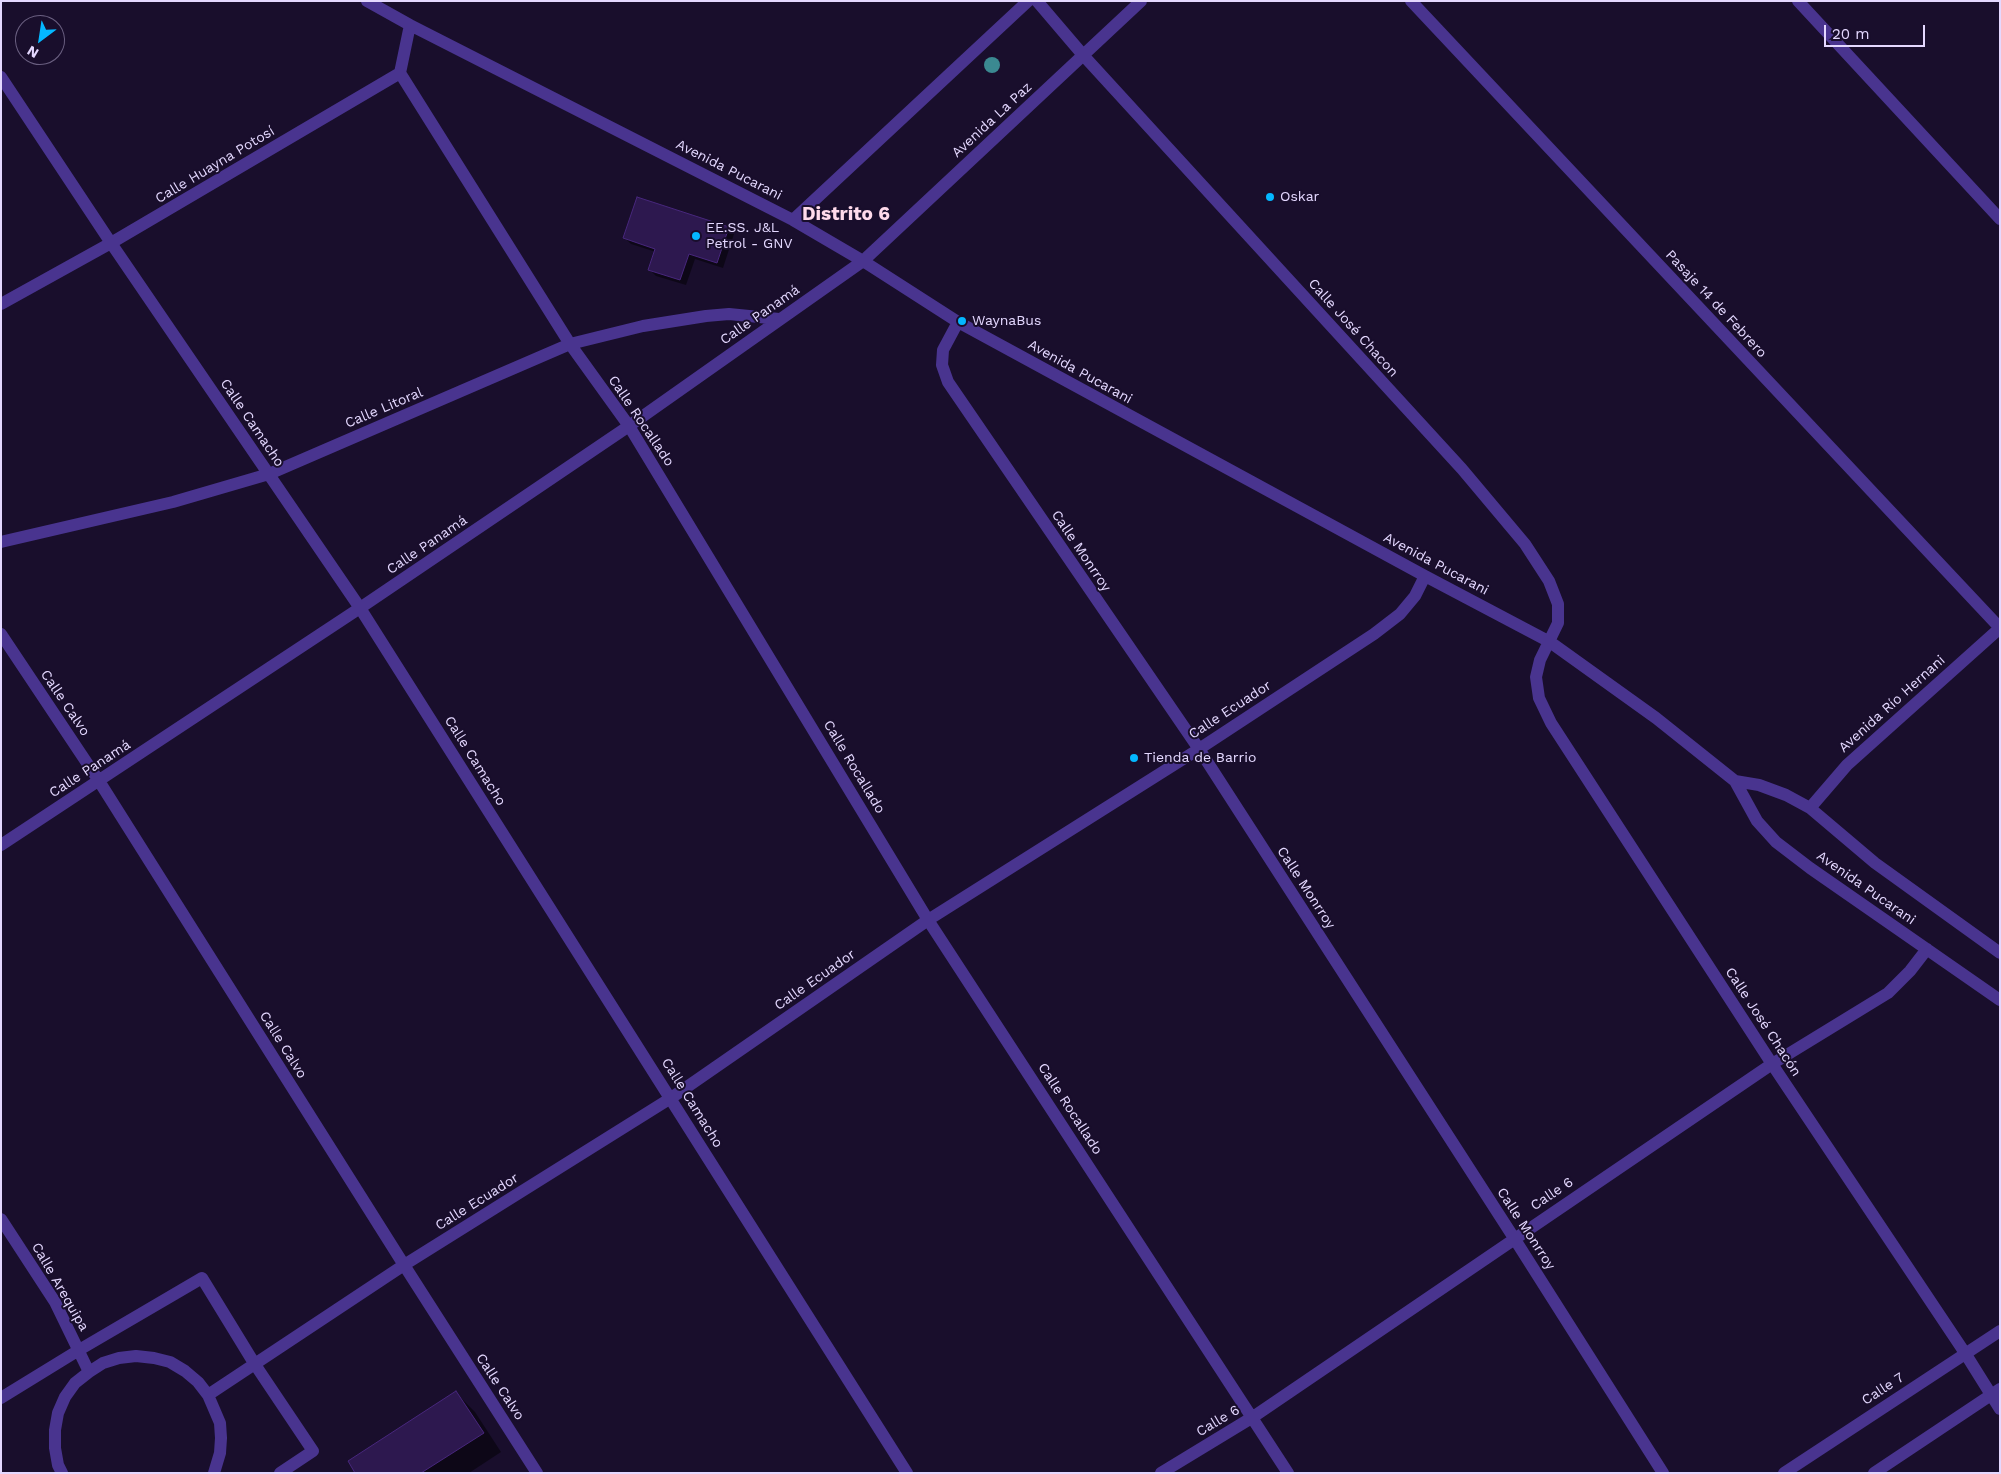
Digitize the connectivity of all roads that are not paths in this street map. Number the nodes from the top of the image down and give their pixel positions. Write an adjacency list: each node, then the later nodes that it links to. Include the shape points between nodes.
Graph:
1 (367, 1): 7 (street, Avenida Pucarani)
2 (1028, 1): 12 (street)
3 (1037, 1): 8 (street, Calle José Chacon)
4 (1141, 1): 8 (street, Avenida La Paz)
5 (1411, 1): 24 (street, Pasaje 14 de Febrero)
6 (1798, 1): 11 (street)
7 (410, 25): 9 (street); 12 (street, Avenida Pucarani)
8 (1083, 55): 14 (street, Avenida La Paz); 26 (street, Calle José Chacon, via 1462,468 1526,544 1549,581 1558,604 1558,623)
9 (400, 73): 13 (street, Calle Huayna Potosí); 18 (street, Calle Rocallado)
10 (1, 77): 13 (street, Calle Camacho)
11 (2000, 219)
12 (793, 220): 14 (street, Avenida Pucarani)
13 (111, 243): 15 (street, Calle Huayna Potosí); 20 (street, Calle Camacho)
14 (863, 261): 16 (street, Calle Panamá); 17 (street, Avenida Pucarani)
15 (1, 304)
16 (779, 319): 18 (street, Calle Litoral, via 729,314 706,316 642,326); 19 (street, Calle Panamá)
17 (958, 322): 22 (street, Avenida Pucarani); 27 (street, Calle Monrroy, via 943,350 942,365 948,382)
18 (570, 344): 19 (street, Calle Rocallado); 20 (street, Calle Litoral)
19 (630, 426): 23 (street, Calle Panamá); 32 (street, Calle Rocallado)
20 (270, 474): 21 (street, Calle Litoral, via 173,502); 23 (street, Calle Camacho)
21 (1, 542)
22 (1425, 576): 26 (street, Avenida Pucarani); 27 (street, Calle Ecuador, via 1405,608 1374,634)
23 (360, 608): 28 (street, Calle Panamá); 37 (street, Calle Camacho)
24 (2000, 628): 30 (street, Avenida Río Hernani, via 1847,765)
25 (1, 634): 28 (street, Calle Calvo)
26 (1550, 642): 29 (street, Avenida Pucarani, via 1656,718); 36 (street, Calle José Chacón, via 1540,660 1536,677 1539,698 1552,723)
27 (1199, 749): 32 (street, Calle Ecuador); 39 (street, Calle Monrroy)
28 (100, 781): 31 (street, Calle Panamá); 40 (street, Calle Calvo)
29 (1735, 781): 30 (street, Avenida Pucarani, via 1786,795); 33 (street, Avenida Pucarani, via 1757,821 1776,842)
30 (1810, 808): 34 (street, Avenida Pucarani, via 1875,863)
31 (1, 845)
32 (928, 920): 37 (street, Calle Ecuador); 50 (street, Calle Rocallado)
33 (1928, 949): 35 (street, Avenida Pucarani); 36 (street, Calle 6, via 1888,993)
34 (2000, 953)
35 (2000, 1000)
36 (1772, 1064): 39 (street, Calle 6); 43 (street, Calle José Chacón)
37 (671, 1098): 40 (street, Calle Ecuador); 55 (street, Calle Camacho)
38 (1, 1219): 42 (street, Calle Arequipa, via 55,1302)
39 (1514, 1238): 50 (street, Calle 6); 58 (street, Calle Monrroy)
40 (404, 1265): 44 (street, Calle Ecuador); 54 (street, Calle Calvo)
41 (2000, 1331): 43 (street, Calle 7)
42 (78, 1350): 44 (street, via 202,1278); 45 (street, Calle Arequipa); 48 (street)
43 (1966, 1353): 46 (street, Calle José Chacón); 59 (street, Calle 7)
44 (254, 1363): 47 (street, Calle Ecuador); 53 (street, via 313,1451)
45 (89, 1372): 47 (street, via 119,1358 154,1358 185,1370); 51 (street, via 70,1390 58,1413 55,1448)
46 (1995, 1392): 49 (street, Calle José Chacón); 60 (street)
47 (208, 1395): 52 (street, via 220,1423 220,1453)
48 (1, 1398)
49 (2000, 1409)
50 (1253, 1417): 56 (street, Calle 6); 57 (street, Calle Rocallado)
51 (62, 1473)
52 (214, 1473)
53 (280, 1473)
54 (537, 1473)
55 (907, 1473)
56 (1161, 1473)
57 (1288, 1473)
58 (1663, 1473)
59 (1784, 1473)
60 (1874, 1473)

